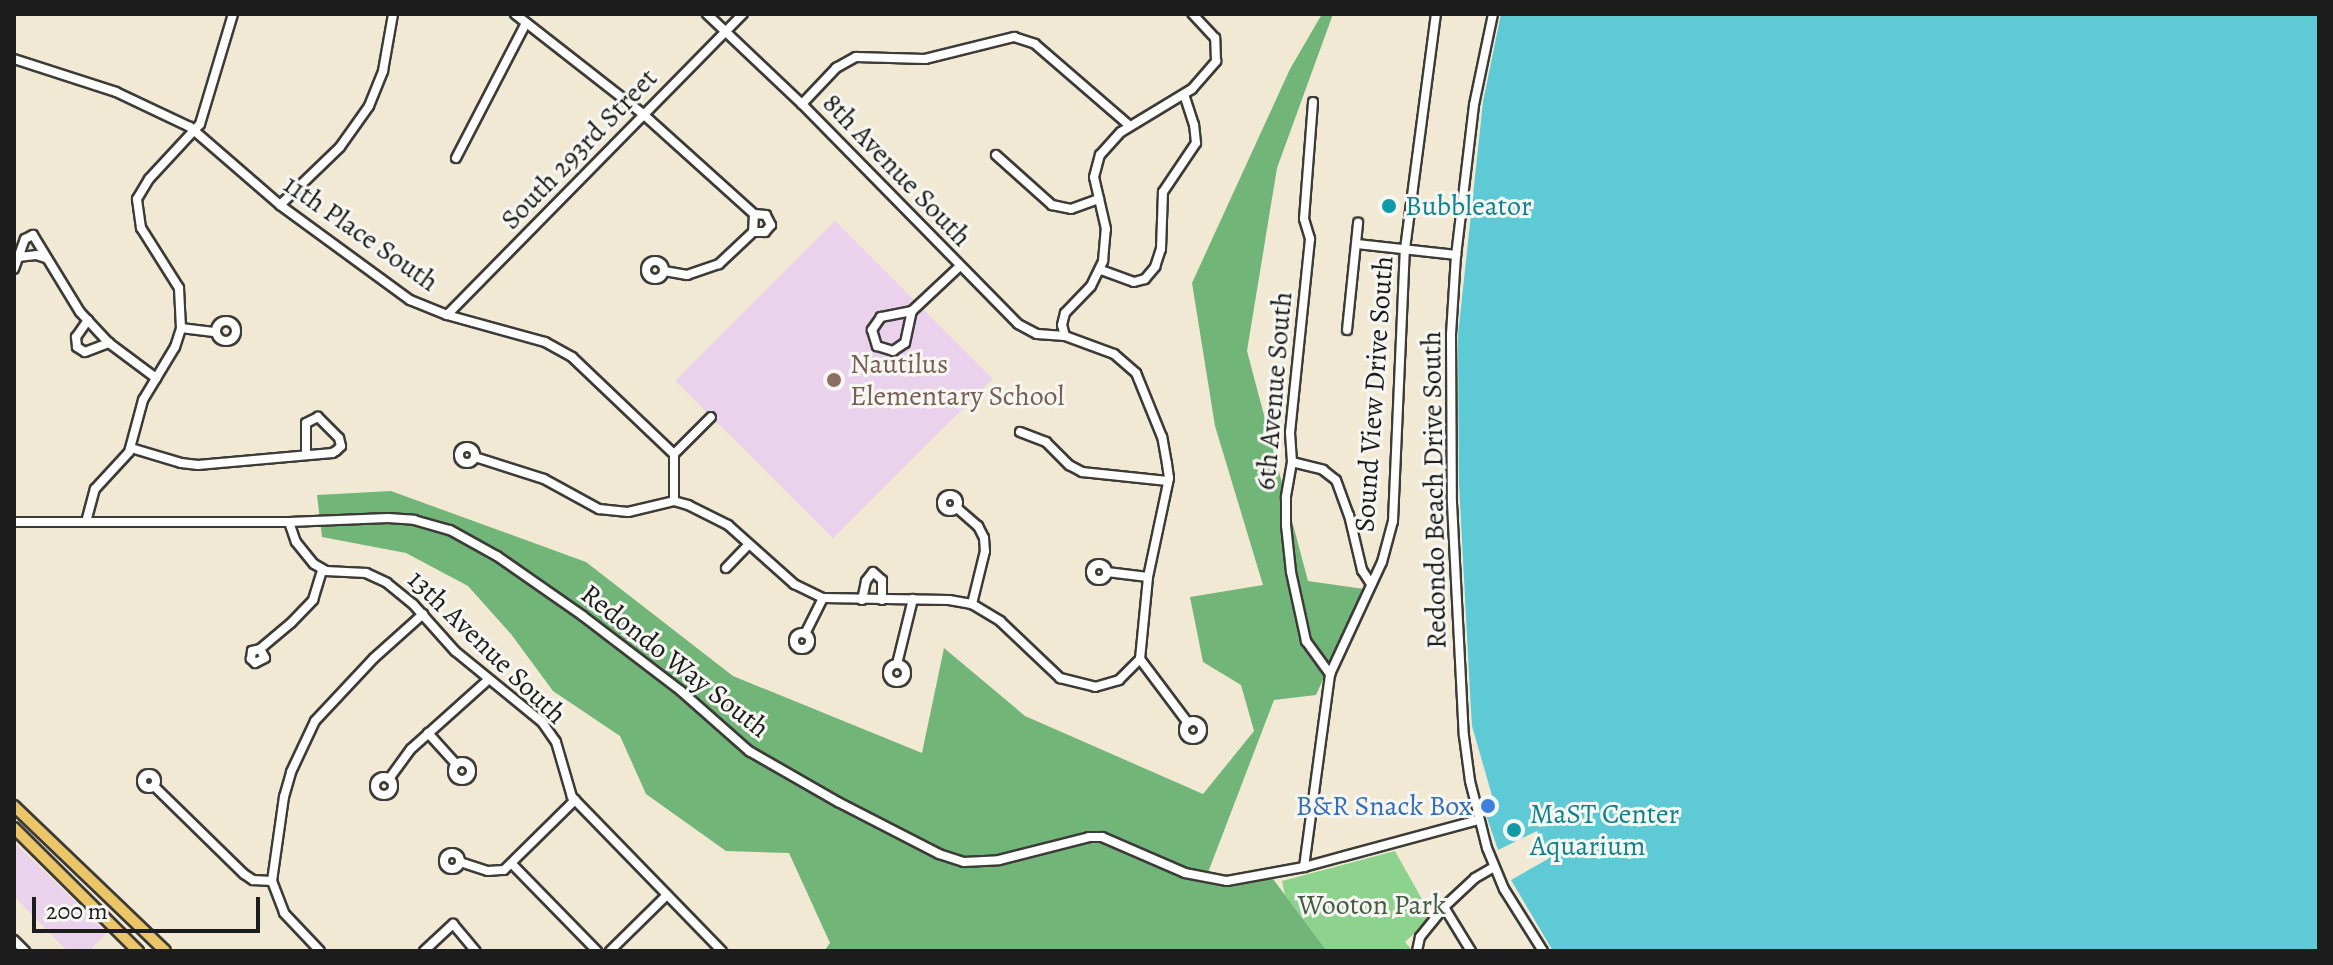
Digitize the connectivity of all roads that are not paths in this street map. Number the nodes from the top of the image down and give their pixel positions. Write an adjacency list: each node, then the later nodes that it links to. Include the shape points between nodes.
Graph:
1 (233, 14): 17 (street)
2 (393, 14): 21 (street, via 383,71 369,106 340,147)
3 (515, 14): 9 (street)
4 (707, 14): 10 (street, 8th Avenue South)
5 (743, 14): 10 (street, South 293rd Street)
6 (1193, 14): 12 (street, via 1217,45 1213,67)
7 (1436, 14): 25 (street, Sound View Drive South)
8 (1493, 14): 26 (street, Redondo Beach Drive South, via 1474,105)
9 (526, 23): 15 (street); 19 (street)
10 (727, 30): 14 (street, 8th Avenue South); 15 (street, South 293rd Street)
11 (14, 59): 17 (street, 11th Place South, via 116,92)
12 (1184, 95): 16 (street); 31 (street, via 1196,143 1163,192 1161,249 1155,267 1134,282)
13 (1313, 102): 48 (street, 6th Avenue South, via 1305,210 1310,239 1290,433)
14 (802, 104): 16 (street, via 827,76 856,57 925,59 1014,37 1035,44); 29 (street, 8th Avenue South)
15 (643, 114): 22 (street); 34 (street, South 293rd Street)
16 (1130, 126): 20 (street, via 1096,161)
17 (196, 131): 21 (street, 11th Place South); 36 (street, via 149,179 137,199 141,228 179,288)
18 (996, 155): 20 (street, via 1052,205 1071,209)
19 (456, 158)
20 (1099, 199): 31 (street, via 1107,237)
21 (280, 205): 34 (street, 11th Place South, via 398,292)
22 (754, 223): 22 (street, via 765,232 771,225 766,215); 32 (street, via 726,259 707,270 687,275)
23 (1358, 223): 24 (street)
24 (1357, 244): 25 (street); 37 (street)
25 (1405, 249): 26 (street); 60 (street, Sound View Drive South, via 1393,521)
26 (1456, 255): 80 (street, Redondo Beach Drive South, via 1452,503 1464,736)
27 (17, 258): 28 (street); 28 (street, via 32,235); 30 (street)
28 (46, 258): 35 (street)
29 (960, 266): 33 (street); 39 (street, 8th Avenue South, via 1027,331)
30 (14, 269)
31 (1101, 270): 39 (street, via 1065,313)
32 (664, 271)
33 (912, 311): 33 (street, via 905,343 893,351 877,346 872,330 881,317)
34 (447, 315): 45 (street, 11th Place South, via 545,342 572,357)
35 (88, 320): 40 (street); 40 (street, via 76,337 77,347 85,352)
36 (181, 328): 38 (street); 41 (street)
37 (1347, 330)
38 (216, 332)
39 (1065, 336): 49 (street, 8th Avenue South, via 1114,354 1136,373 1162,437)
40 (109, 343): 41 (street)
41 (156, 378): 44 (street, via 138,413)
42 (711, 417): 45 (street)
43 (1020, 432): 49 (street, via 1046,442 1082,472)
44 (131, 448): 46 (street, via 189,464); 53 (street, via 95,489)
45 (674, 454): 50 (street)
46 (306, 455): 46 (street, via 334,452 341,446 318,417 306,424)
47 (475, 457): 50 (street, via 544,479 599,509 628,512)
48 (1292, 462): 60 (street, via 1326,471 1339,484 1362,570); 71 (street, 6th Avenue South, via 1286,497 1291,572 1306,641)
49 (1168, 481): 59 (street, 8th Avenue South)
50 (674, 501): 55 (street, via 713,516)
51 (957, 508): 65 (street, via 984,538)
52 (14, 522): 53 (street, Redondo Way South)
53 (86, 522): 54 (street, Redondo Way South)
54 (289, 522): 57 (street, via 304,553); 84 (street, Redondo Way South, via 414,520 464,537 633,653 749,751 954,860 999,860 1102,837 1208,879 1251,878)
55 (749, 544): 56 (street); 61 (street, via 794,584)
56 (726, 568)
57 (322, 570): 66 (street, 13th Avenue South, via 374,575); 68 (street, via 313,600)
58 (1107, 572): 59 (street)
59 (1148, 577): 69 (street, 8th Avenue South)
60 (1371, 584): 71 (street, Sound View Drive South)
61 (823, 598): 63 (street); 67 (street)
62 (913, 599): 64 (street); 65 (street); 70 (street)
63 (862, 600): 64 (street); 64 (street, via 873,572 882,580)
64 (882, 600)
65 (972, 604): 69 (street, via 1000,621 1050,670 1082,687 1108,685)
66 (423, 614): 72 (street, 13th Avenue South); 86 (street, via 315,721 284,797)
67 (805, 634)
68 (260, 649)
69 (1140, 659): 73 (street)
70 (897, 664)
71 (1330, 674): 84 (street)
72 (488, 680): 74 (street); 78 (street, 13th Avenue South, via 551,732)
73 (1188, 723)
74 (428, 733): 75 (street); 76 (street)
75 (456, 764)
76 (389, 779)
77 (154, 786): 86 (street, via 244,874)
78 (575, 800): 83 (street); 87 (street, 13th Avenue South)
79 (17, 809): 93 (main road)
80 (1478, 820): 84 (street, Redondo Way South); 85 (street, Redondo Beach Drive South)
81 (14, 828): 92 (main road)
82 (460, 862): 83 (street, via 497,872)
83 (512, 864): 97 (street)
84 (1304, 867)
85 (1494, 867): 88 (street); 101 (street, Redondo Beach Drive South)
86 (272, 881): 94 (street, via 284,913)
87 (667, 895): 98 (street); 99 (street, 13th Avenue South)
88 (1444, 907): 90 (street); 100 (street)
89 (14, 940): 91 (street)
90 (1417, 948)
91 (25, 951)
92 (138, 951)
93 (165, 951)
94 (320, 951)
95 (424, 951): 96 (street, via 453,924)
96 (476, 951)
97 (597, 951)
98 (610, 951)
99 (722, 951)
100 (1471, 951)
101 (1543, 951)

